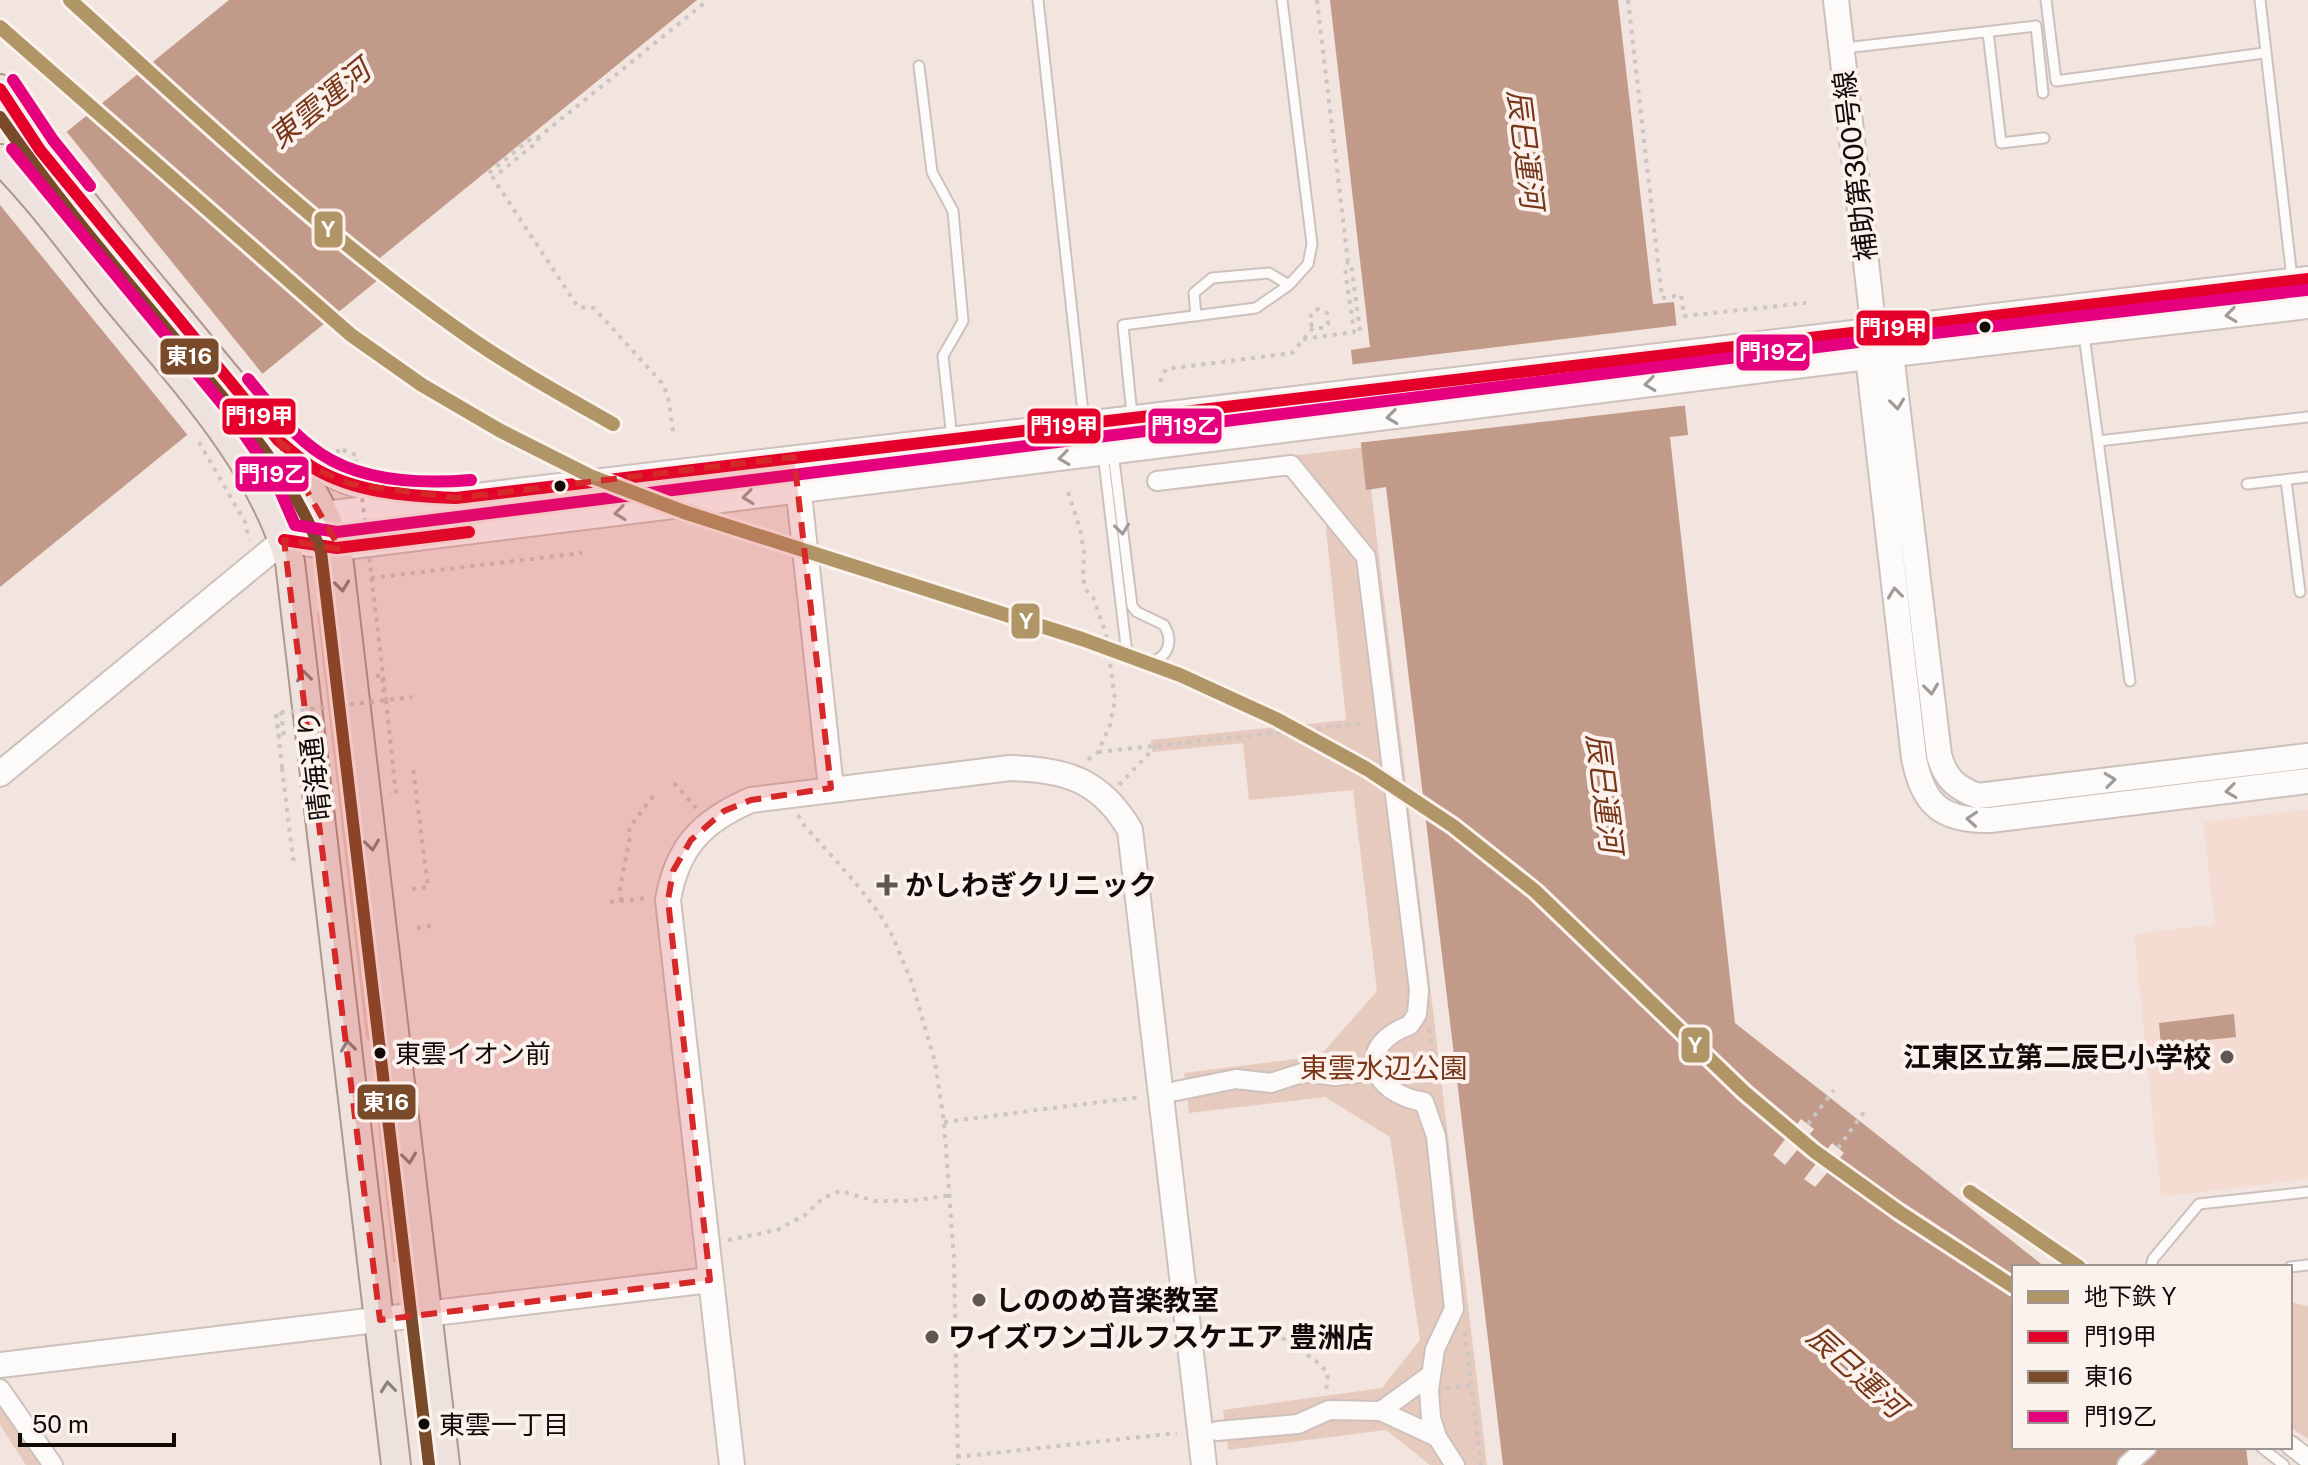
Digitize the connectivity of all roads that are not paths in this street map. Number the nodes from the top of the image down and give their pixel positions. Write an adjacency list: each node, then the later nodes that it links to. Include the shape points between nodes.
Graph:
1 (1038, 0): 23 (lane)
2 (1282, 0): 15 (lane, via 1312,244 1308,264)
3 (1836, 0): 7 (street, 補助第300号線)
4 (2046, 0): 8 (lane, via 2056,81)
5 (2260, 0): 8 (lane)
6 (1988, 32): 7 (lane); 11 (lane, via 2036,26); 12 (lane, via 2001,143)
7 (1841, 49): 18 (street, 補助第300号線)
8 (2264, 53): 14 (lane)
9 (919, 66): 24 (lane, via 932,172 953,211 963,321 943,356)
10 (0, 89): 25 (main road, 晴海通り, via 40,150)
11 (2043, 93)
12 (2044, 138)
13 (7, 166): 36 (main road, 晴海通り, via 205,428 260,485)
14 (2300, 280): 18 (street)
15 (1289, 285): 17 (lane, via 1256,308); 17 (lane, via 1269,273 1212,278 1194,293)
16 (2308, 306): 19 (street, one-way to 19)
17 (1196, 316): 22 (lane, via 1123,325)
18 (1874, 332): 20 (street); 22 (street)
19 (2084, 332): 20 (street); 26 (lane)
20 (1879, 355): 27 (street, one-way to 27); 40 (street, one-way to 40, via 1939,755 1949,779 1978,796); 42 (street, one-way to 20, via 1990,820 1953,816 1930,800 1914,758)
21 (2308, 417): 26 (lane)
22 (1132, 419): 23 (street)
23 (1085, 424): 24 (street)
24 (952, 439): 28 (street)
25 (278, 440): 34 (street, via 315,469 351,484); 35 (main road, 晴海通り)
26 (2098, 441): 39 (lane)
27 (1108, 452): 27 (lane, one-way to 27, via 1132,606 1164,625 1170,639 1166,653 1154,661 1134,658 1126,646); 33 (street, one-way to 33)
28 (794, 457): 33 (street); 34 (street)
29 (2308, 477): 30 (lane)
30 (2286, 480): 32 (lane); 38 (lane)
31 (1157, 481): 44 (street, via 1291,465 1366,557 1419,990 1417,1014 1410,1025 1382,1041)
32 (2247, 484)
33 (798, 491): 37 (street, one-way to 37); 43 (street)
34 (456, 498): 35 (street)
35 (324, 514): 36 (street); 37 (main road, 晴海通り)
36 (284, 540): 37 (street); 41 (street); 50 (main road, 晴海通り, one-way to 36)
37 (337, 548): 49 (main road, 晴海通り, one-way to 49)
38 (2300, 592)
39 (2130, 681)
40 (2308, 756)
41 (0, 774)
42 (2308, 781)
43 (831, 788): 48 (street, via 751,800 724,811 691,840 673,871 668,900); 65 (street, via 1046,768 1097,790 1130,830)
44 (1375, 1071): 45 (street, via 1335,1076 1305,1072 1271,1083 1236,1079); 52 (street, via 1400,1097 1424,1102 1436,1136 1454,1309)
45 (1176, 1091)
46 (2308, 1192): 47 (lane, via 2199,1204)
47 (2152, 1265)
48 (710, 1280): 49 (street); 64 (street)
49 (428, 1314): 50 (street); 63 (main road, 晴海通り)
50 (380, 1320): 51 (street); 62 (main road, 晴海通り, one-way to 50)
51 (0, 1365)
52 (1429, 1376): 54 (street); 56 (street)
53 (0, 1389): 61 (street)
54 (1381, 1411): 55 (street, via 1329,1410 1298,1424); 56 (street)
55 (1217, 1431)
56 (1437, 1437): 66 (street)
57 (2292, 1447): 60 (street)
58 (2145, 1449): 67 (street)
59 (2264, 1449): 68 (lane)
60 (2308, 1459)
61 (53, 1465)
62 (396, 1465)
63 (445, 1465)
64 (732, 1465)
65 (1204, 1465)
66 (1455, 1465)
67 (2127, 1465)
68 (2284, 1465)

